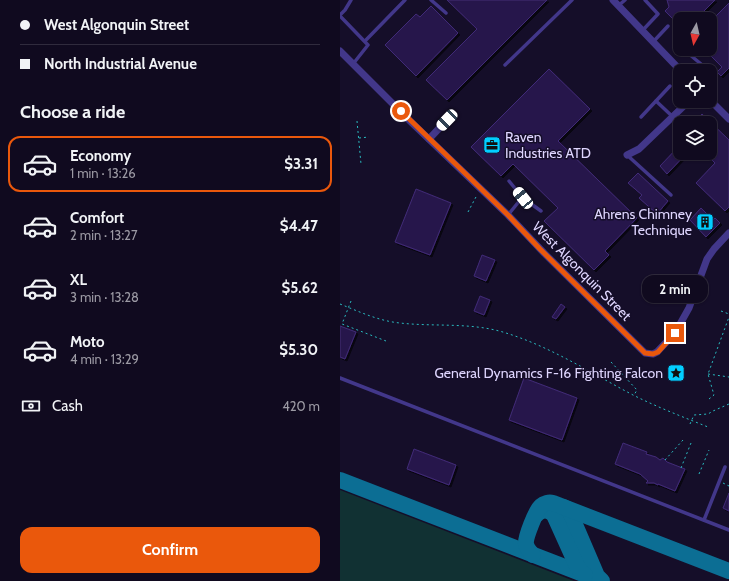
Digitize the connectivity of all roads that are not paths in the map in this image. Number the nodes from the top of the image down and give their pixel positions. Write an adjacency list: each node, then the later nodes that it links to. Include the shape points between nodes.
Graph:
1 (351, 0): 10 (lane)
2 (405, 0): 13 (lane)
3 (431, 0): 9 (lane)
4 (572, 0): 20 (lane)
5 (612, 0): 8 (street)
6 (625, 0): 8 (lane)
7 (645, 0): 12 (lane, via 658,14)
8 (618, 6): 12 (street)
9 (446, 13)
10 (340, 16): 13 (lane)
11 (668, 26): 14 (lane)
12 (642, 31): 14 (street)
13 (364, 41): 17 (lane, via 368,45)
14 (653, 42): 18 (street)
15 (340, 51): 17 (street, West Algonquin Street)
16 (691, 56): 19 (lane)
17 (353, 64): 30 (street, West Algonquin Street)
18 (674, 64)
19 (701, 64)
20 (505, 65)
21 (670, 86): 22 (lane)
22 (656, 101): 26 (lane); 27 (lane)
23 (717, 107): 28 (street)
24 (682, 108): 25 (street)
25 (674, 116)
26 (641, 117)
27 (673, 117): 31 (street, via 639,149)
28 (729, 119)
29 (447, 120): 30 (street)
30 (429, 139): 36 (street, West Algonquin Street)
31 (627, 155): 33 (lane)
32 (509, 181): 34 (lane)
33 (671, 195)
34 (523, 198): 35 (lane); 36 (lane)
35 (541, 211)
36 (508, 215): 37 (street, West Algonquin Street, via 645,353 653,354 658,352 675,333 689,308 708,259)
37 (729, 233)
38 (340, 378): 40 (lane)
39 (725, 467): 40 (lane)
40 (704, 520): 41 (lane)
41 (729, 530)

